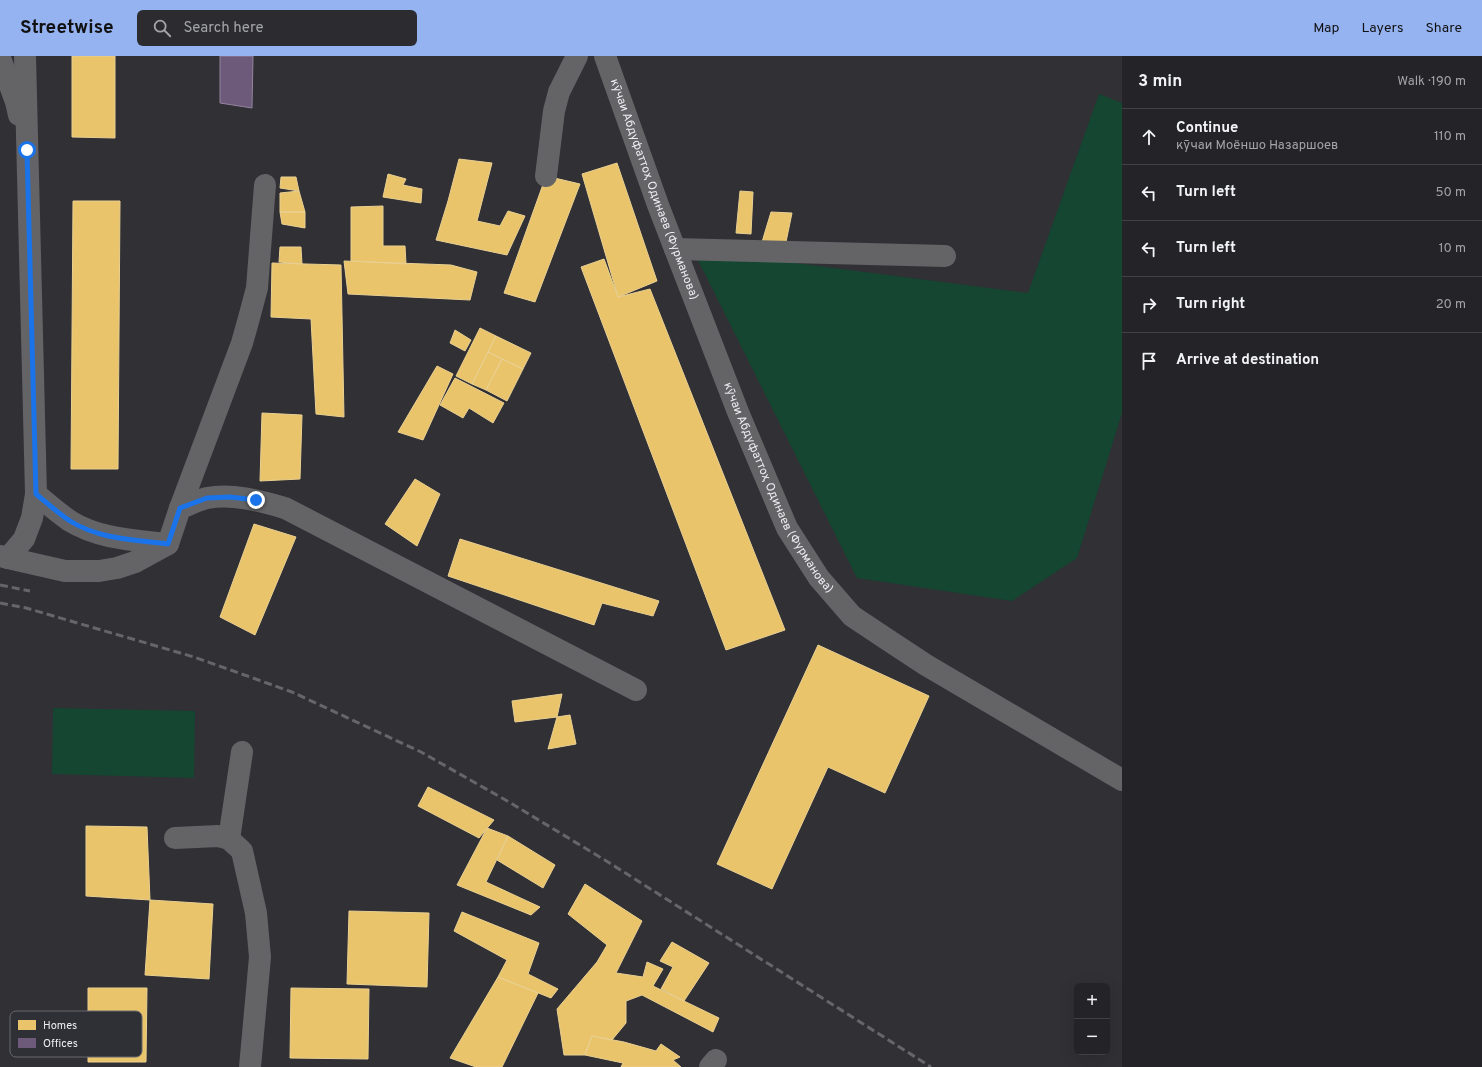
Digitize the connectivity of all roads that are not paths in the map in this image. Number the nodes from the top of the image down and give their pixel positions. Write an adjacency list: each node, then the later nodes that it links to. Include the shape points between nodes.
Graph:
1 (25, 56): 5 (street)
2 (577, 56): 6 (street, via 554,111)
3 (605, 56): 8 (street, кӯчаи Абдуфаттоҳ Одинаев (Фурманова))
4 (0, 58): 5 (street, via 16,102)
5 (27, 150): 10 (street)
6 (546, 176)
7 (265, 185): 11 (street, via 256,288 250,318)
8 (675, 249): 9 (street); 16 (street, кӯчаи Абдуфаттоҳ Одинаев (Фурманова), via 738,412 787,528 819,578 852,616 926,665)
9 (945, 256)
10 (36, 494): 12 (street, via 69,520 90,531 117,538); 13 (street, via 32,518 24,539)
11 (180, 508): 12 (street); 14 (street, via 207,498 230,497 256,500 285,508)
12 (168, 544): 13 (street, via 135,562 99,571 65,571)
13 (4, 557)
14 (636, 690)
15 (242, 752): 18 (street)
16 (1122, 780)
17 (176, 838): 18 (street, via 218,836)
18 (229, 839): 19 (street, via 242,851 256,914 260,957)
19 (250, 1067)

